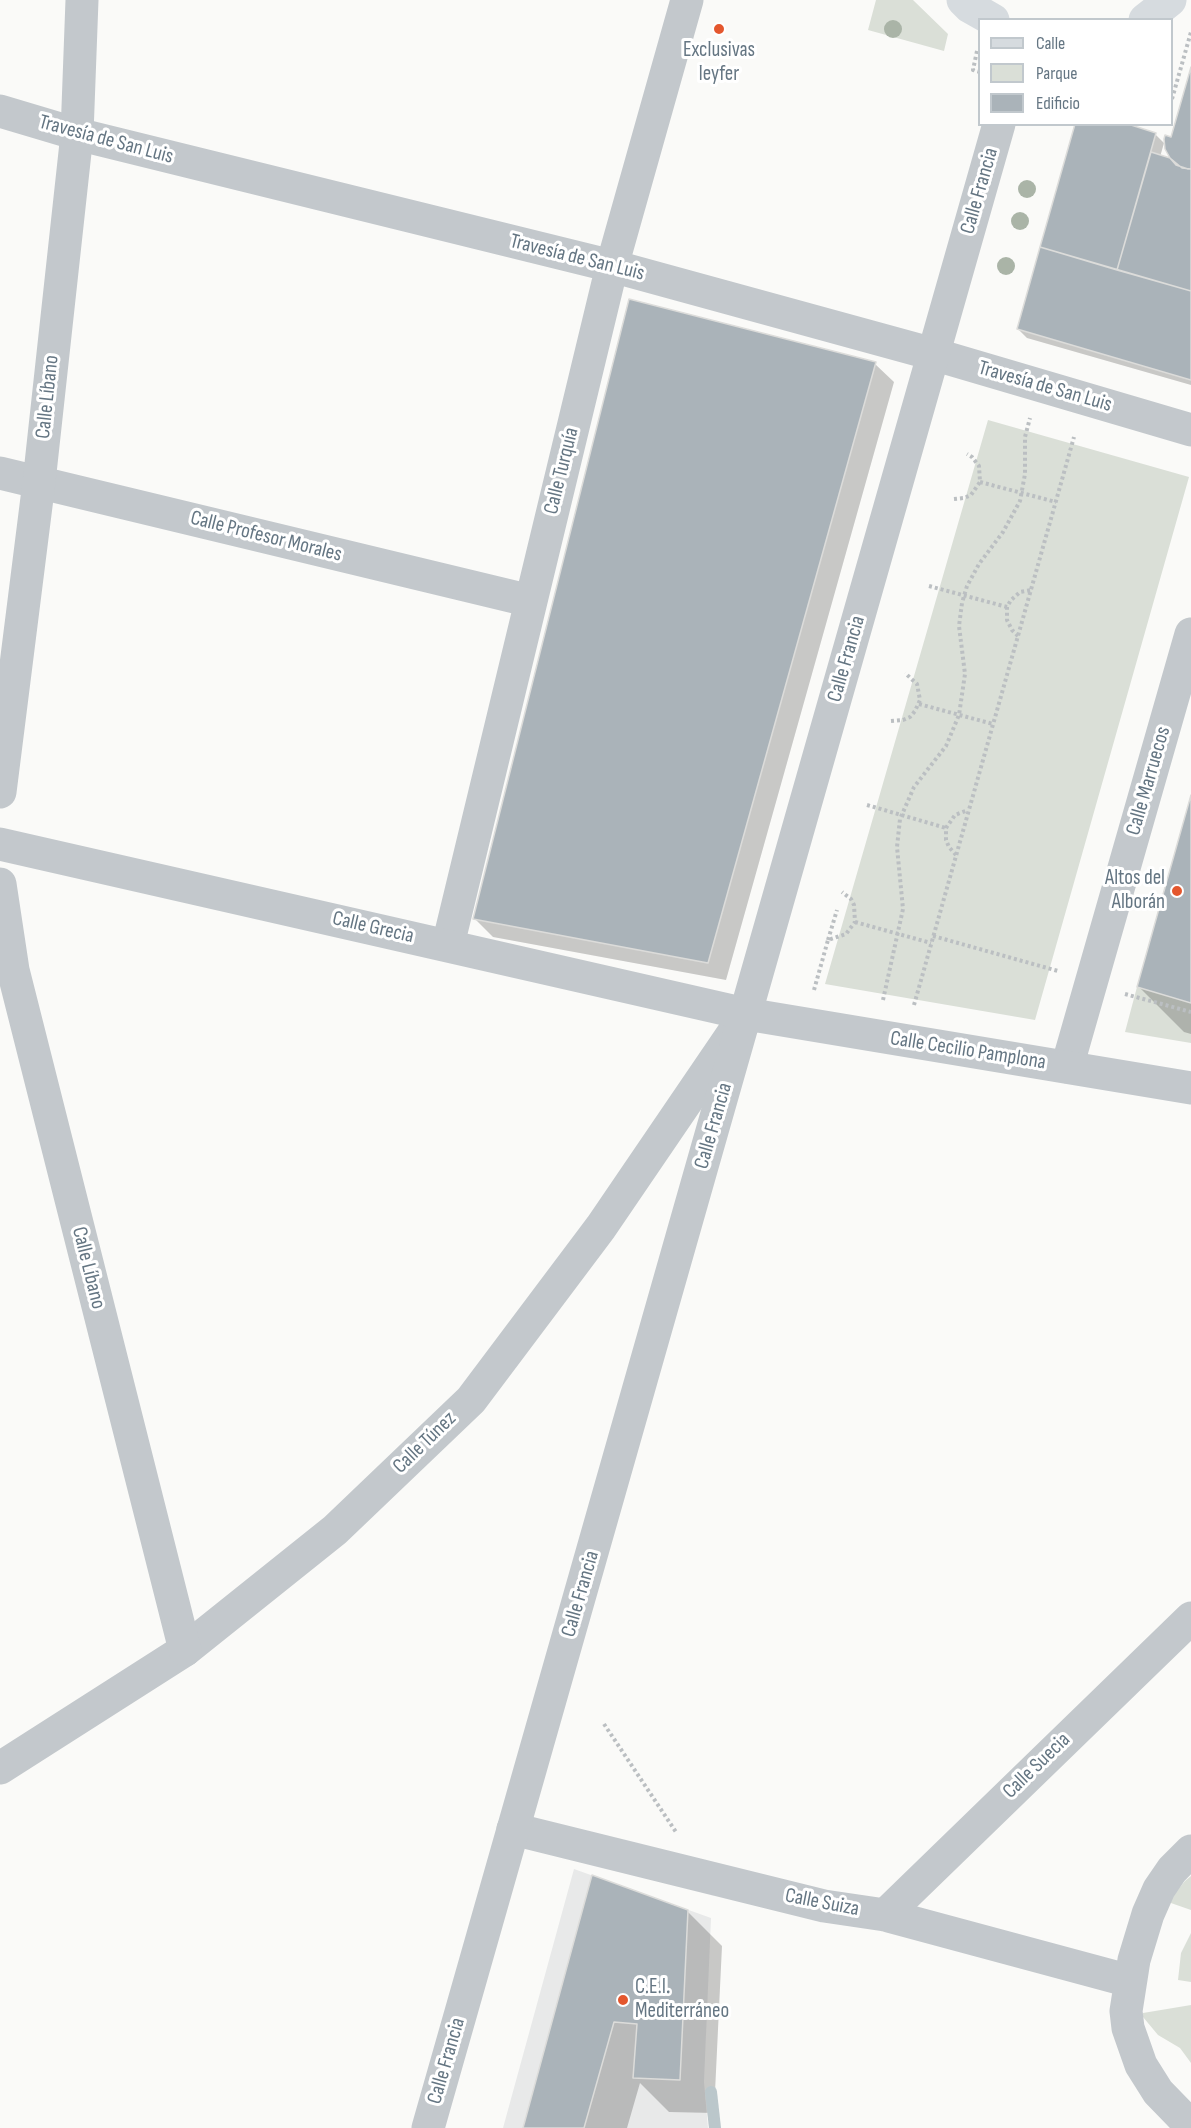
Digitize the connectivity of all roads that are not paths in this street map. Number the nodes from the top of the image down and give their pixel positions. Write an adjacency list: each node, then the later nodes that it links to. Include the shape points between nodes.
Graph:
1 (82, 0): 9 (street, Calle Líbano)
2 (687, 0): 10 (street, Calle Turquía)
3 (963, 0): 5 (main road)
4 (1170, 0): 6 (main road)
5 (989, 18)
6 (1148, 18)
7 (0, 111): 9 (street, Travesía de San Luis)
8 (998, 126): 11 (street, Calle Francia)
9 (77, 134): 10 (street, Travesía de San Luis); 14 (street, Calle Líbano)
10 (612, 266): 11 (street, Travesía de San Luis); 15 (street, Calle Turquía)
11 (933, 354): 12 (street, Travesía de San Luis); 21 (street, Calle Francia)
12 (1191, 430)
13 (0, 473): 14 (street, Calle Profesor Morales)
14 (39, 482): 15 (street, Calle Profesor Morales); 17 (street, Calle Líbano)
15 (531, 601): 20 (street, Calle Turquía)
16 (1191, 634): 22 (street, Calle Marruecos)
17 (0, 792)
18 (0, 844): 20 (street, Calle Grecia)
19 (0, 884): 25 (street, Calle Líbano, via 13,970)
20 (448, 945): 21 (street, Calle Grecia)
21 (746, 1014): 22 (street, Calle Cecilio Pamplona); 25 (street, Calle Túnez, via 601,1227 471,1400 335,1530); 27 (street, Calle Francia)
22 (1068, 1067): 23 (street, Calle Cecilio Pamplona)
23 (1191, 1088)
24 (1191, 1618): 29 (street, Calle Suecia)
25 (185, 1650): 26 (street, Calle Túnez)
26 (0, 1768)
27 (513, 1829): 29 (street, Calle Suiza, via 824,1906); 32 (street, Calle Francia)
28 (1191, 1851): 30 (street, via 1159,1889 1141,1935)
29 (885, 1915): 30 (street, Calle Suiza)
30 (1130, 1981): 31 (street, via 1126,2011 1134,2049 1158,2092)
31 (1191, 2126)
32 (428, 2128)

